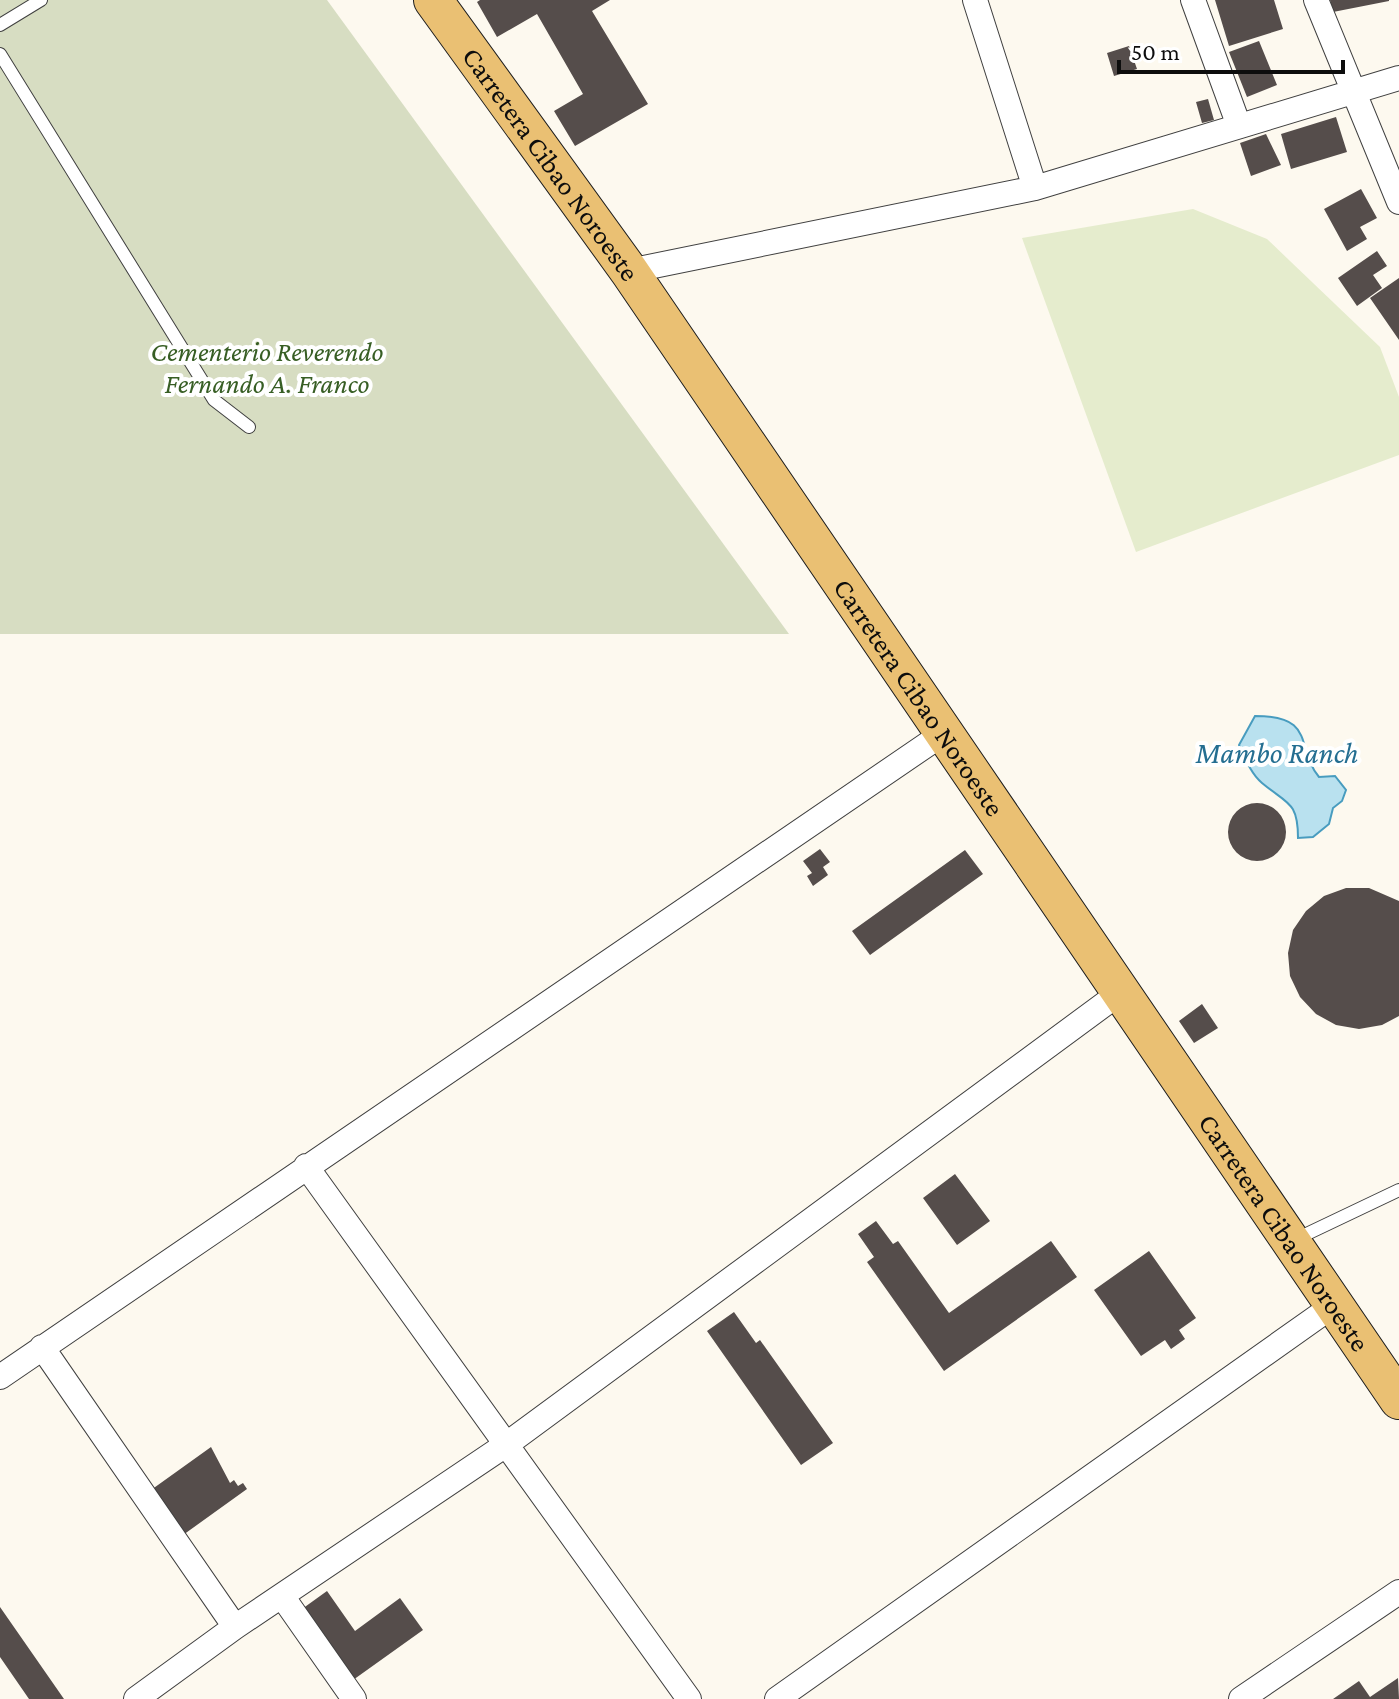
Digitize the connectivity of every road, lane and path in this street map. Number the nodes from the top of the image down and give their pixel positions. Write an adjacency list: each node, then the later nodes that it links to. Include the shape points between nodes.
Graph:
1 (41, 0): 6 (lane)
2 (975, 0): 11 (street)
3 (1193, 0): 10 (street)
4 (1316, 0): 9 (street)
5 (436, 1): 13 (main road, Carretera Cibao Noroeste)
6 (0, 25)
7 (0, 54): 14 (lane, via 214,400)
8 (1399, 78): 9 (street)
9 (1353, 92): 10 (street); 12 (street)
10 (1239, 126): 11 (street)
11 (1035, 188): 13 (street)
12 (1399, 202)
13 (629, 271): 15 (main road, Carretera Cibao Noroeste)
14 (249, 427)
15 (944, 733): 16 (main road, Carretera Cibao Noroeste); 17 (street)
16 (1121, 992): 19 (main road, Carretera Cibao Noroeste); 24 (street)
17 (306, 1166): 21 (street); 24 (street)
18 (1399, 1190): 19 (lane)
19 (1291, 1241): 20 (main road, Carretera Cibao Noroeste)
20 (1334, 1305): 23 (main road, Carretera Cibao Noroeste); 31 (street)
21 (42, 1347): 22 (street); 27 (street)
22 (0, 1377)
23 (1399, 1400)
24 (507, 1444): 26 (street); 30 (street)
25 (1399, 1592): 32 (street)
26 (282, 1596): 27 (street); 29 (street)
27 (235, 1627): 28 (street)
28 (136, 1699)
29 (354, 1699)
30 (689, 1699)
31 (777, 1699)
32 (1241, 1699)

